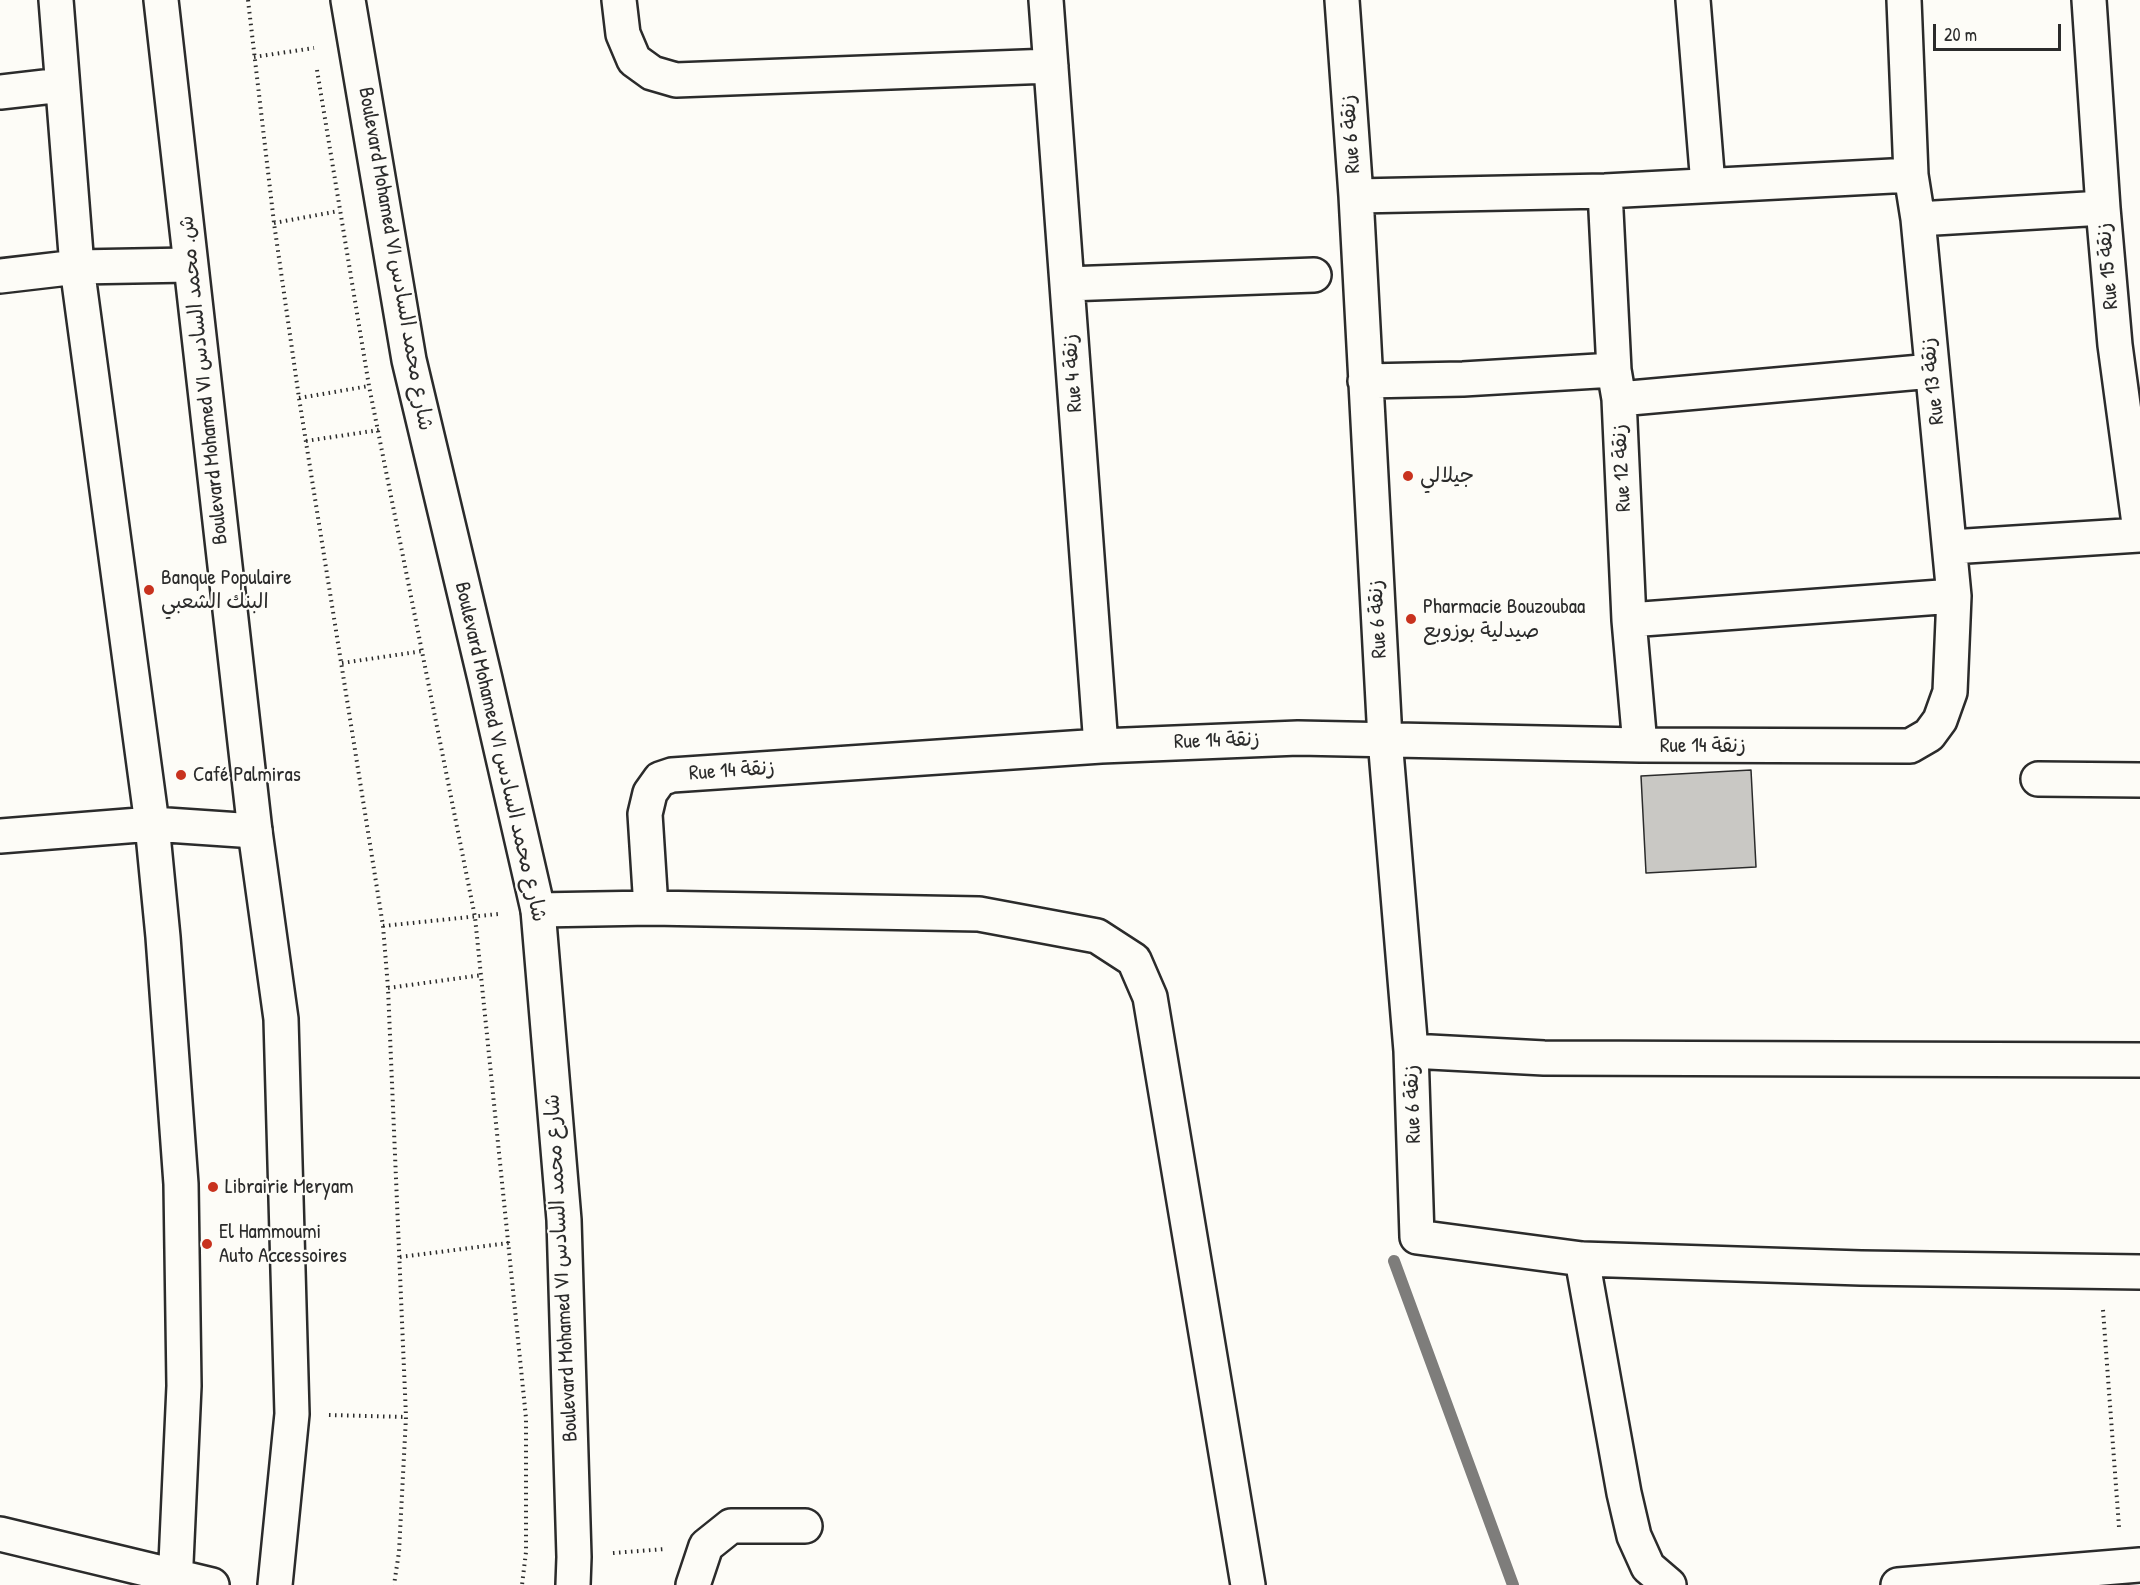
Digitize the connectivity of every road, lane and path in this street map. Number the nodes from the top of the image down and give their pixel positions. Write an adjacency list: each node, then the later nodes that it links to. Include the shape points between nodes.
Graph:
1 (56, 0): 15 (street)
2 (161, 0): 25 (street, Boulevard Mohamed VI ش. محمد السادس)
3 (248, 0): 13 (path)
4 (348, 0): 54 (street, Boulevard Mohamed VI شارع محمد السادس, via 409,360)
5 (619, 0): 14 (street, via 623,34 634,60 652,73 676,80)
6 (1046, 0): 14 (street, Rue 4 زنقة)
7 (1342, 0): 20 (street, Rue 6 زنقة)
8 (1693, 0): 18 (street)
9 (1904, 0): 17 (street, Rue 13 زنقة)
10 (2089, 0): 21 (street, Rue 15 زنقة)
11 (312, 38): 12 (path)
12 (314, 48): 13 (path); 22 (path)
13 (254, 57): 24 (path)
14 (1051, 66): 29 (street, Rue 4 زنقة)
15 (62, 85): 16 (street); 26 (street)
16 (0, 93)
17 (1911, 175): 18 (street); 23 (street, Rue 13 زنقة)
18 (1708, 185): 19 (street)
19 (1605, 191): 20 (street); 33 (street, Rue 12 زنقة)
20 (1356, 196): 32 (street, Rue 6 زنقة)
21 (2103, 208): 23 (street); 30 (street, Rue 15 زنقة)
22 (339, 211): 24 (path); 34 (path)
23 (1918, 219): 31 (street, Rue 13 زنقة)
24 (274, 223): 35 (path)
25 (190, 265): 26 (street); 51 (street, Boulevard Mohamed VI ش. محمد السادس)
26 (76, 267): 28 (street); 50 (street)
27 (1314, 275): 29 (street)
28 (0, 276)
29 (1067, 285): 46 (street, Rue 4 زنقة)
30 (2128, 344): 38 (street, Rue 15 زنقة)
31 (1932, 371): 33 (street); 39 (street, Rue 13 زنقة)
32 (1365, 381): 33 (street, via 1463,379); 44 (street, Rue 6 زنقة)
33 (1616, 385): 41 (street, Rue 12 زنقة)
34 (369, 386): 35 (path); 36 (path)
35 (299, 398): 37 (path)
36 (379, 430): 37 (path); 42 (path)
37 (306, 441): 43 (path)
38 (2140, 533): 39 (street, Rue 15 زنقة)
39 (1951, 548): 40 (street, Rue 13 زنقة)
40 (1954, 596): 41 (street); 47 (street, Rue 13 زنقة, via 1950,692 1940,720 1929,735)
41 (1629, 620): 45 (street, Rue 12 زنقة)
42 (423, 651): 43 (path); 55 (path)
43 (342, 663): 56 (path)
44 (1385, 739): 45 (street, Rue 14 زنقة); 46 (street, Rue 14 زنقة, via 1298,738); 59 (street, Rue 6 زنقة)
45 (1640, 745): 47 (street, Rue 14 زنقة)
46 (1101, 746): 53 (street, Rue 14 زنقة, via 672,774 660,780 650,793 645,814)
47 (1910, 746)
48 (2038, 779): 49 (street)
49 (2140, 780)
50 (152, 824): 51 (street); 52 (street); 74 (street, via 181,1184 184,1386)
51 (255, 831): 66 (street, Boulevard Mohamed VI ش. محمد السادس, via 281,1019)
52 (0, 836)
53 (651, 908): 54 (street); 80 (street, via 980,914 1097,936 1134,960 1150,997)
54 (538, 910): 55 (path); 73 (street, Boulevard Mohamed VI شارع محمد السادس, via 564,1220)
55 (475, 917): 56 (path); 57 (path)
56 (383, 926): 58 (path)
57 (482, 975): 58 (path); 61 (path)
58 (388, 988): 62 (path)
59 (1411, 1052): 60 (street, via 1556,1058); 63 (street, Rue 6 زنقة, via 1417,1237)
60 (2140, 1060)
61 (509, 1243): 62 (path); 71 (path, via 526,1418)
62 (400, 1257): 67 (path)
63 (1582, 1258): 64 (street, via 1861,1268); 81 (street, via 1634,1536 1648,1567)
64 (2100, 1270): 65 (street); 72 (path)
65 (2140, 1272)
66 (292, 1414): 67 (path); 76 (street, Boulevard Mohamed VI ش. محمد السادس)
67 (406, 1417): 77 (path)
68 (805, 1526): 70 (street, via 731,1526)
69 (0, 1534): 74 (street)
70 (706, 1545): 73 (path); 79 (street)
71 (526, 1552): 73 (path); 78 (path)
72 (2131, 1566): 82 (street)
73 (574, 1571)
74 (176, 1581): 75 (street)
75 (212, 1585)
76 (275, 1585)
77 (394, 1585)
78 (522, 1585)
79 (693, 1585)
80 (1248, 1585)
81 (1669, 1585)
82 (1898, 1585)

